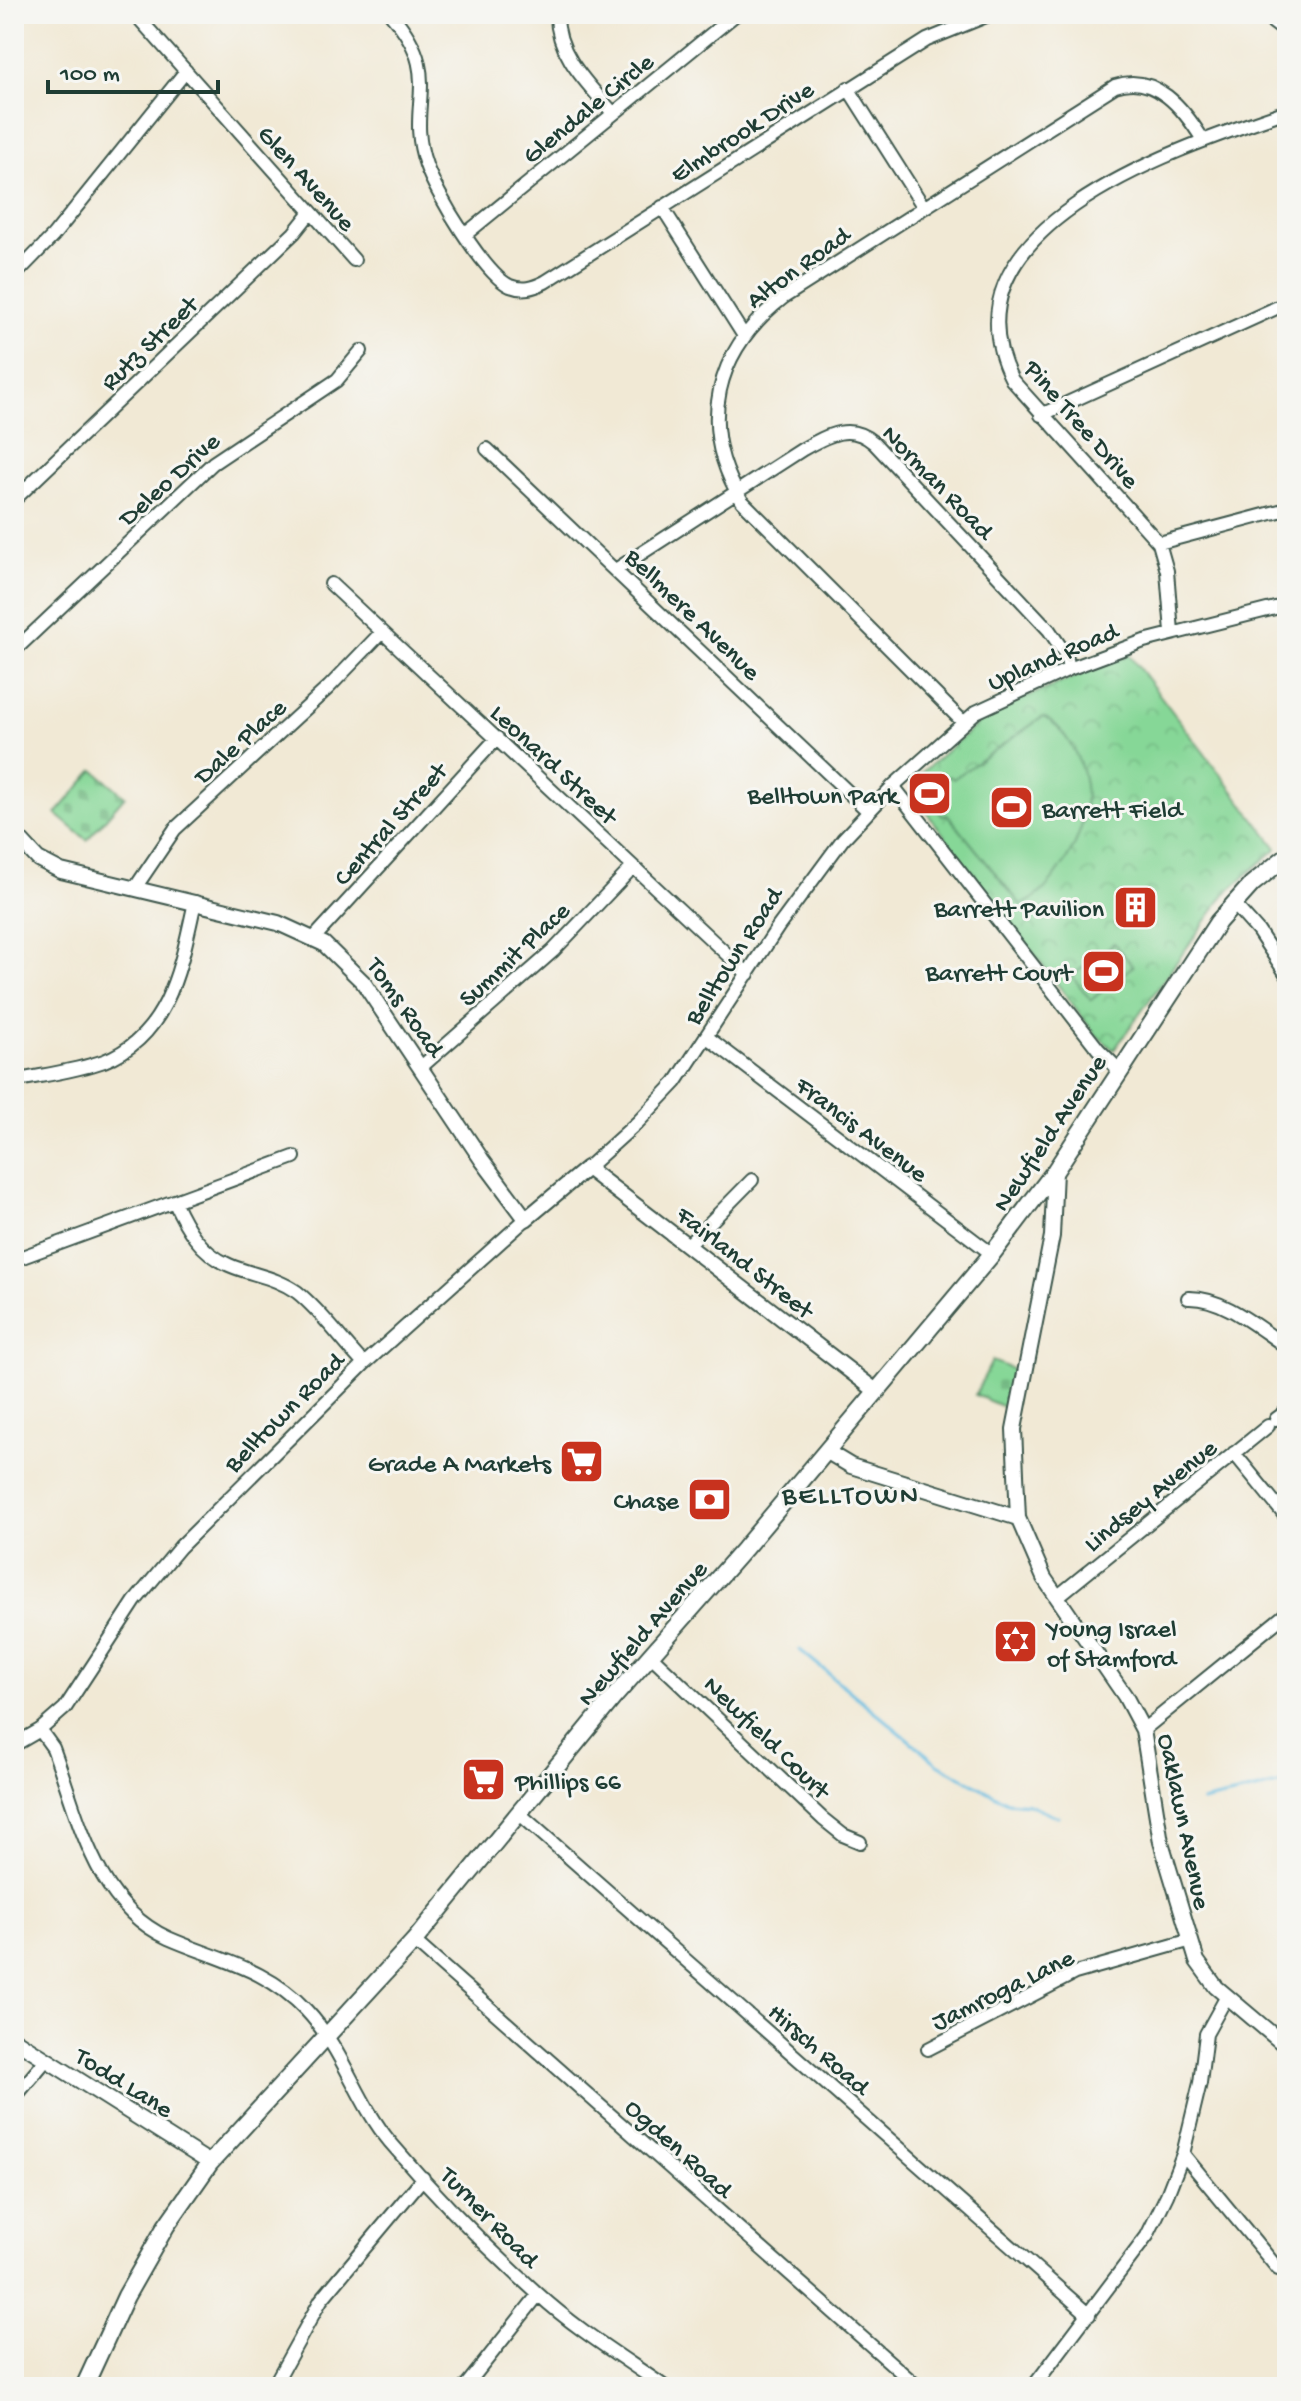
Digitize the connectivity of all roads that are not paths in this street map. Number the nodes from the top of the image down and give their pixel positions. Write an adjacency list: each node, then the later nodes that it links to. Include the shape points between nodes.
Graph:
1 (135, 14): 8 (street, Glen Avenue)
2 (391, 14): 16 (street, via 419,55 426,165)
3 (557, 14): 11 (street, via 573,65)
4 (736, 14): 11 (street, Glendale Circle)
5 (991, 14): 9 (street, Elmbrook Drive, via 927,40)
6 (1262, 14): 7 (street)
7 (1287, 33)
8 (186, 71): 15 (street, Glen Avenue); 18 (street, via 53,236)
9 (848, 88): 13 (street); 14 (street, Elmbrook Drive)
10 (1287, 111): 12 (street, Pine Tree Drive)
11 (613, 113): 16 (street, Glendale Circle)
12 (1203, 140): 13 (street, Alton Road, via 1184,112 1160,91 1144,83 1125,83); 22 (street, Pine Tree Drive, via 1131,173 1050,224 1019,254 1000,297 1000,347 1012,380)
13 (923, 206): 20 (street, Alton Road, via 784,297)
14 (662, 207): 16 (street, Elmbrook Drive, via 545,282 519,289 494,275); 20 (street)
15 (310, 213): 17 (street, Glen Avenue); 25 (street, Rutz Street)
16 (467, 233)
17 (354, 260)
18 (14, 276)
19 (1287, 303): 22 (street)
20 (744, 336): 24 (street, Alton Road, via 714,416)
21 (361, 351): 33 (street, Deleo Drive, via 337,380 213,463)
22 (1041, 415): 27 (street, Pine Tree Drive)
23 (487, 449): 28 (street, Bellmere Avenue)
24 (737, 492): 28 (street, Norman Road); 34 (street, Norman Road, via 834,432 864,435 1049,630); 35 (street, Alton Road)
25 (14, 500)
26 (1287, 509): 27 (street)
27 (1159, 543): 32 (street, Pine Tree Drive)
28 (617, 569): 38 (street, Bellmere Avenue)
29 (331, 584): 31 (street, Leonard Street)
30 (1287, 605): 32 (street, Upland Road)
31 (382, 632): 36 (street, Leonard Street); 42 (street, Dale Place, via 175,829)
32 (1172, 632): 34 (street, Upland Road)
33 (14, 651)
34 (1069, 669): 35 (street, Upland Road, via 993,702)
35 (963, 722): 37 (street, Upland Road)
36 (497, 738): 41 (street, Leonard Street); 45 (street, Central Street)
37 (893, 786): 38 (street, Upland Road); 50 (street)
38 (868, 811): 46 (street, Belltown Road, via 809,882)
39 (14, 833): 42 (street, Toms Road, via 38,859 61,871)
40 (1287, 856): 44 (main road, Newfield Avenue)
41 (633, 867): 46 (street, Leonard Street); 49 (street, Summit Place, via 553,951)
42 (135, 888): 43 (street, Toms Road)
43 (195, 902): 45 (street, Toms Road); 51 (street, via 173,990 137,1040 105,1060)
44 (1233, 903): 47 (street); 50 (main road, Newfield Avenue)
45 (314, 938): 49 (street, Toms Road, via 351,967)
46 (748, 974): 48 (street, Belltown Road)
47 (1287, 975)
48 (707, 1037): 55 (street, Belltown Road, via 662,1097); 61 (street, Francis Avenue)
49 (420, 1068): 59 (street, Toms Road)
50 (1118, 1069): 56 (main road, Newfield Avenue)
51 (14, 1081)
52 (1287, 1129): 53 (street)
53 (1287, 1148)
54 (294, 1157): 58 (street)
55 (587, 1168): 59 (street, Belltown Road); 60 (street, Fairland Street)
56 (1055, 1171): 61 (main road, Newfield Avenue); 70 (street, Oaklawn Avenue, via 1052,1236 1014,1429)
57 (752, 1180): 60 (street)
58 (174, 1201): 62 (street); 65 (street, via 187,1229 204,1248 229,1265 298,1293)
59 (526, 1219): 65 (street, Belltown Road)
60 (687, 1246): 66 (street, Fairland Street)
61 (992, 1254): 66 (main road, Newfield Avenue)
62 (14, 1260)
63 (1188, 1298): 64 (street, via 1227,1308)
64 (1287, 1347)
65 (364, 1364): 75 (street, Belltown Road, via 163,1566 65,1708)
66 (876, 1391): 68 (main road, Newfield Avenue)
67 (1277, 1419): 69 (street, Lindsey Avenue)
68 (826, 1451): 70 (street, via 851,1466); 74 (main road, Newfield Avenue)
69 (1234, 1453): 71 (street); 72 (street, Lindsey Avenue)
70 (1018, 1518): 72 (street, Oaklawn Avenue, via 1032,1557)
71 (1287, 1518)
72 (1057, 1597): 76 (street, Oaklawn Avenue)
73 (1287, 1613): 76 (street)
74 (650, 1655): 78 (main road, Newfield Avenue); 79 (street, Newfield Court, via 823,1819)
75 (40, 1730): 77 (street, Belltown Road); 83 (street, via 53,1748 96,1867 122,1905 168,1938 266,1976)
76 (1143, 1730): 81 (street, Oaklawn Avenue, via 1157,1824)
77 (14, 1745)
78 (521, 1815): 80 (main road, Newfield Avenue); 94 (street, Hirsch Road)
79 (860, 1842)
80 (414, 1941): 83 (main road, Newfield Avenue); 99 (street, Ogden Road)
81 (1188, 1941): 82 (street, Oaklawn Avenue, via 1202,1970); 86 (street, Jamroga Lane, via 1075,1973)
82 (1227, 1996): 85 (street, Oaklawn Avenue); 89 (street, via 1206,2034)
83 (330, 2036): 90 (main road, Newfield Avenue); 91 (street, Turner Road, via 388,2140)
84 (14, 2039): 87 (street, Todd Lane)
85 (1287, 2047)
86 (928, 2049)
87 (46, 2060): 88 (street); 90 (street, Todd Lane)
88 (14, 2098)
89 (1183, 2154): 92 (street); 94 (street, via 1147,2236)
90 (210, 2163): 95 (main road, Newfield Avenue, via 133,2284)
91 (423, 2178): 93 (street, Turner Road); 96 (street, via 321,2300)
92 (1278, 2269)
93 (538, 2295): 97 (street); 98 (street, Turner Road)
94 (1089, 2315): 100 (street)
95 (84, 2387)
96 (273, 2387)
97 (465, 2387)
98 (665, 2387)
99 (918, 2387)
100 (1033, 2387)

